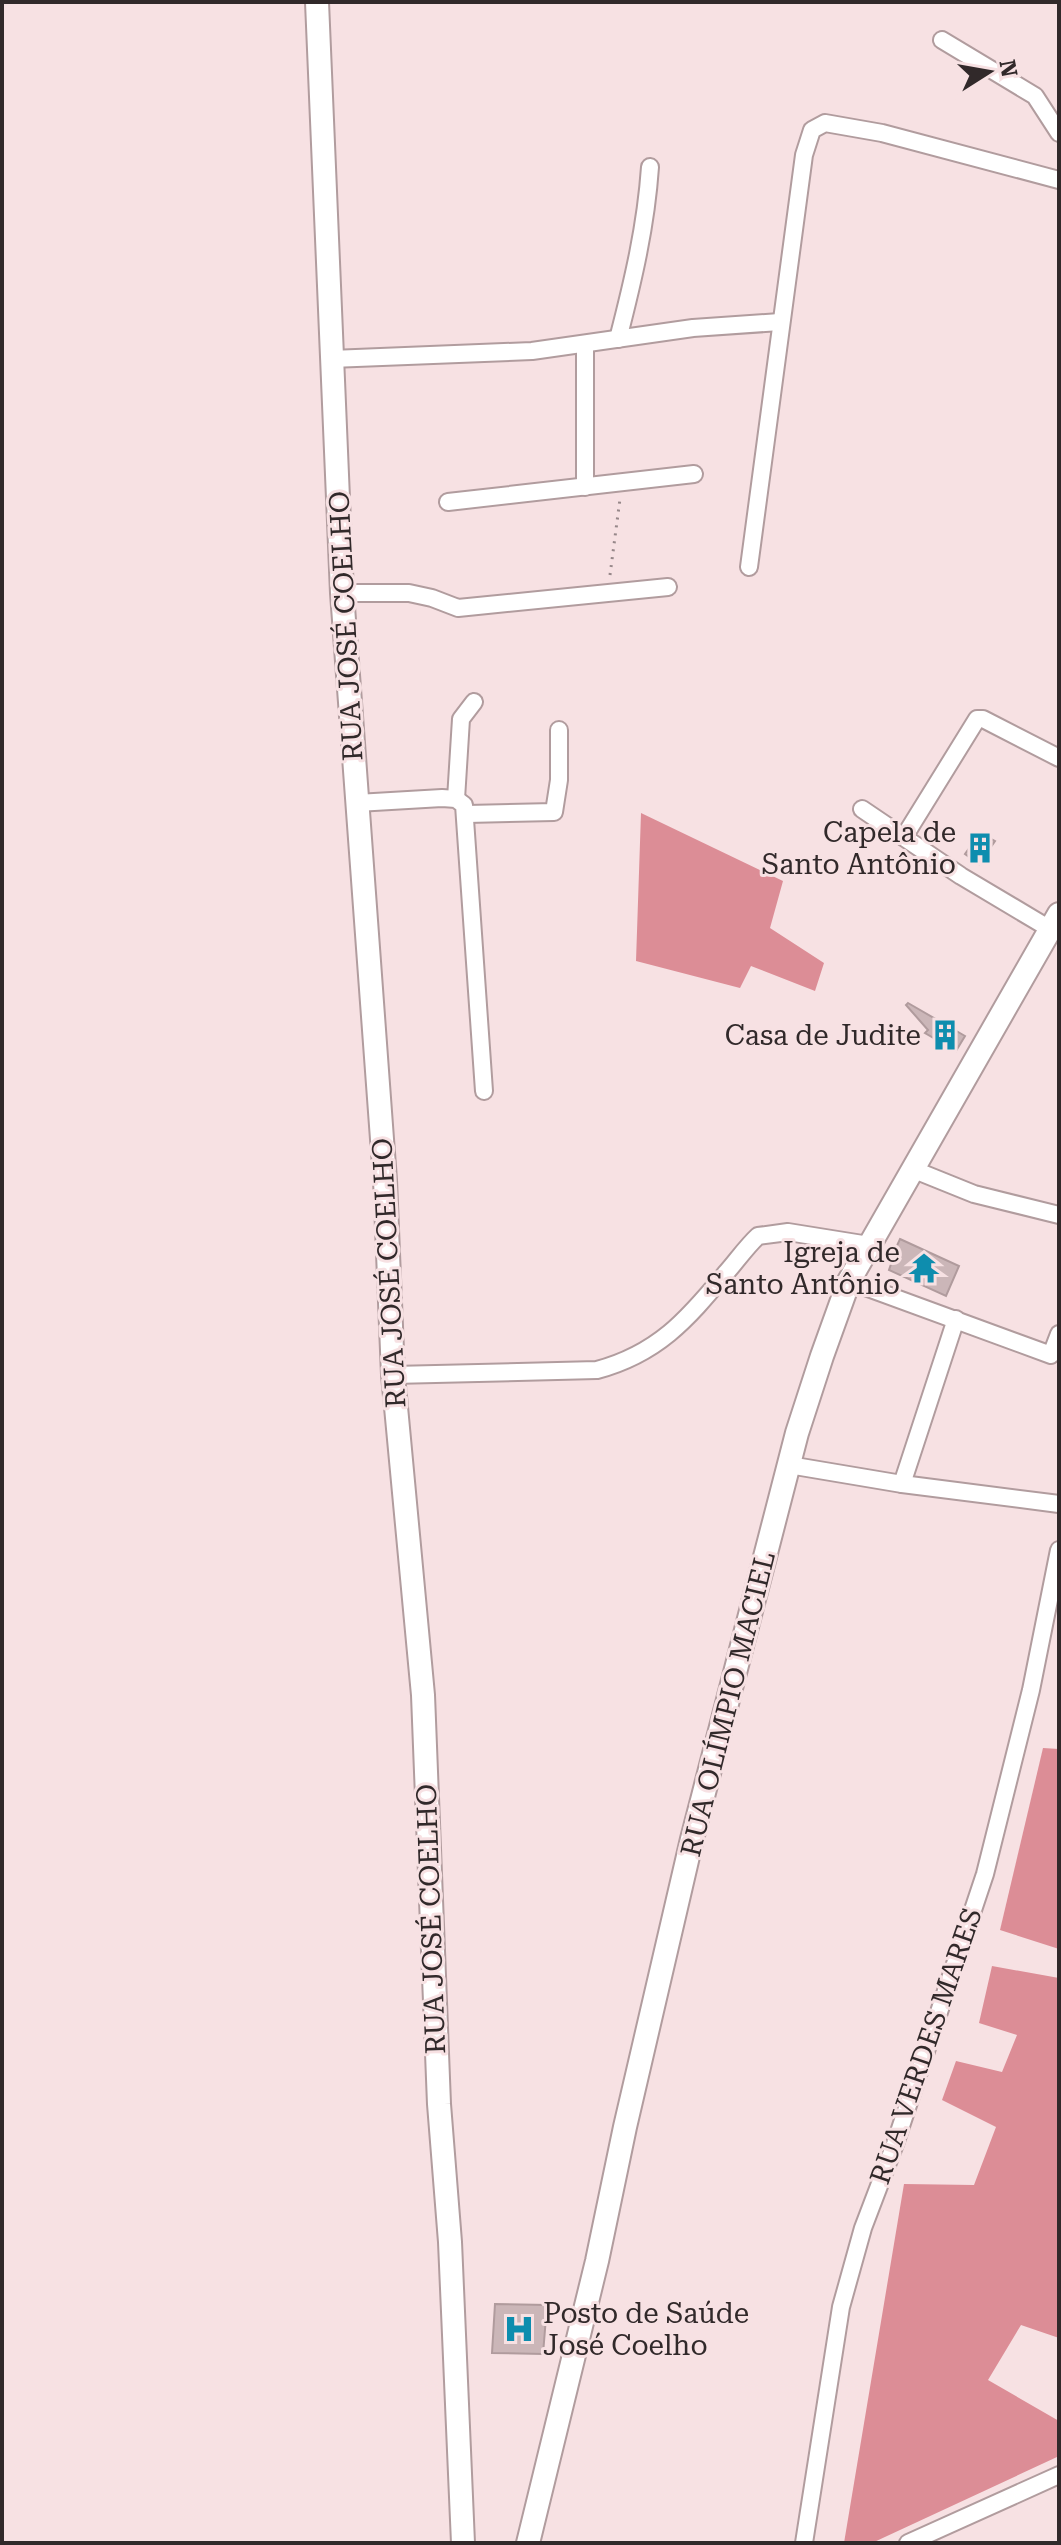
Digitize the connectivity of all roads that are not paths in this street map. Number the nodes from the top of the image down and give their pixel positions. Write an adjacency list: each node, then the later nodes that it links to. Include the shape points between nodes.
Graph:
1 (317, 2): 9 (street, RUA JOSÉ COELHO)
2 (942, 40): 3 (street, via 1035,96)
3 (1059, 133)
4 (650, 167): 7 (street, via 640,248)
5 (1059, 180): 6 (street, via 882,133 821,124 809,135 804,155)
6 (780, 322): 7 (street); 13 (street)
7 (618, 339): 8 (street)
8 (585, 345): 9 (street); 11 (street)
9 (331, 359): 15 (street, RUA JOSÉ COELHO)
10 (694, 474): 11 (street)
11 (585, 487): 12 (street)
12 (448, 502)
13 (749, 567)
14 (668, 587): 15 (street, via 458,608 409,593)
15 (342, 593): 20 (street, RUA JOSÉ COELHO)
16 (474, 702): 19 (street, via 461,719)
17 (559, 730): 22 (street, via 554,812)
18 (1059, 758): 23 (street, via 978,719)
19 (456, 799): 20 (street); 22 (street)
20 (357, 803): 32 (street, RUA JOSÉ COELHO, via 385,1180)
21 (862, 809): 23 (street)
22 (467, 814): 25 (street)
23 (904, 837): 24 (street, via 961,876)
24 (1054, 921): 26 (street, RUA OLÍMPIO MACIEL)
25 (484, 1091)
26 (912, 1169): 27 (street, via 974,1194); 28 (street, RUA OLÍMPIO MACIEL)
27 (1059, 1215)
28 (869, 1245): 29 (street, RUA OLÍMPIO MACIEL); 32 (street, via 788,1232 758,1236 686,1321 658,1344 597,1370)
29 (849, 1281): 30 (street); 33 (street, RUA OLÍMPIO MACIEL)
30 (956, 1319): 31 (street, via 1051,1355); 34 (street)
31 (1059, 1334)
32 (393, 1375): 38 (street, RUA JOSÉ COELHO, via 423,1695)
33 (789, 1465): 34 (street); 39 (street, RUA OLÍMPIO MACIEL, via 692,1839)
34 (902, 1484): 35 (street)
35 (1059, 1504)
36 (1059, 1550): 40 (street, RUA VERDES MARES, via 1028,1704 985,1874 863,2228 841,2307)
37 (1059, 2475): 41 (street)
38 (463, 2543)
39 (528, 2543)
40 (804, 2543)
41 (908, 2543)

